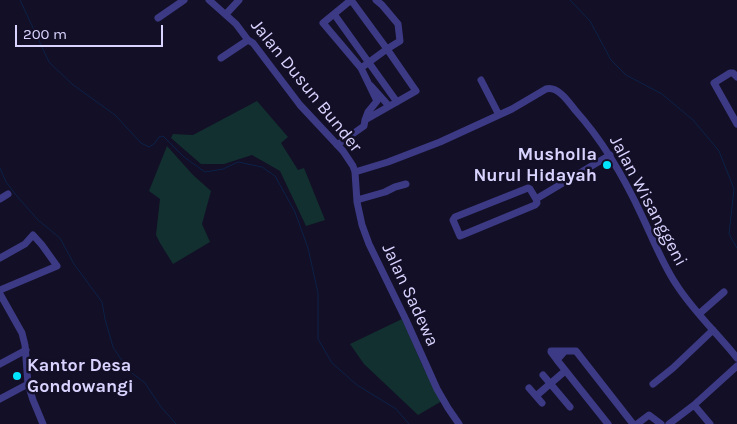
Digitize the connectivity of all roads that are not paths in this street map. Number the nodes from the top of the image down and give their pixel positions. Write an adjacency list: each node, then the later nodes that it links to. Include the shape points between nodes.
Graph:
1 (184, 0): 8 (street)
2 (209, 0): 6 (street, Jalan Dusun Bunder)
3 (239, 0): 6 (street)
4 (351, 0): 7 (street); 10 (street)
5 (376, 0): 10 (street, via 398,24 400,42)
6 (226, 14): 9 (street, Jalan Dusun Bunder)
7 (334, 14): 12 (street); 13 (street, via 323,23)
8 (158, 18)
9 (248, 40): 11 (street); 22 (street, Jalan Dusun Bunder)
10 (387, 49): 12 (street); 17 (street, via 416,91)
11 (221, 58)
12 (369, 63): 13 (street); 17 (street)
13 (361, 68): 16 (street)
14 (737, 78): 21 (street, via 730,73 714,83)
15 (481, 80): 19 (street)
16 (378, 98): 18 (street); 20 (street)
17 (397, 102): 18 (street)
18 (389, 106): 20 (street)
19 (499, 115): 23 (street, Jalan Wisanggeni, via 546,89 555,89 587,123); 24 (street, Jalan Wisanggeni, via 440,142)
20 (365, 120): 22 (street, via 364,126)
21 (737, 124)
22 (336, 144): 24 (street, Jalan Dusun Bunder)
23 (610, 155): 28 (street); 34 (street, Jalan Wisanggeni, via 668,271)
24 (355, 172): 29 (street, Jalan Sadewa)
25 (406, 184): 29 (street)
26 (8, 194): 27 (street)
27 (0, 199)
28 (536, 199): 28 (street, via 528,188 453,220 460,236 535,205)
29 (357, 200): 52 (street, Jalan Sadewa, via 369,244 437,389)
30 (0, 258): 31 (street, via 34,235 57,266)
31 (0, 292): 33 (street)
32 (724, 292): 34 (street)
33 (3, 306): 36 (street, via 22,333)
34 (699, 314): 35 (street, Jalan Wisanggeni)
35 (713, 330): 37 (street, Jalan Wisanggeni); 44 (street)
36 (26, 350): 38 (street); 42 (street)
37 (737, 358)
38 (0, 364)
39 (737, 366): 49 (street)
40 (565, 371): 43 (street); 53 (street); 54 (street, via 557,360 565,351 576,351)
41 (543, 375): 43 (street)
42 (28, 384): 47 (street); 51 (street)
43 (551, 384): 46 (street); 50 (street)
44 (654, 384)
45 (529, 388): 46 (street)
46 (536, 396): 48 (street)
47 (0, 399)
48 (542, 403)
49 (694, 405): 57 (street); 58 (street)
50 (570, 407)
51 (43, 424)
52 (459, 424)
53 (608, 424)
54 (633, 424)
55 (637, 424): 56 (street, via 648,415)
56 (661, 424)
57 (669, 424)
58 (710, 424)

